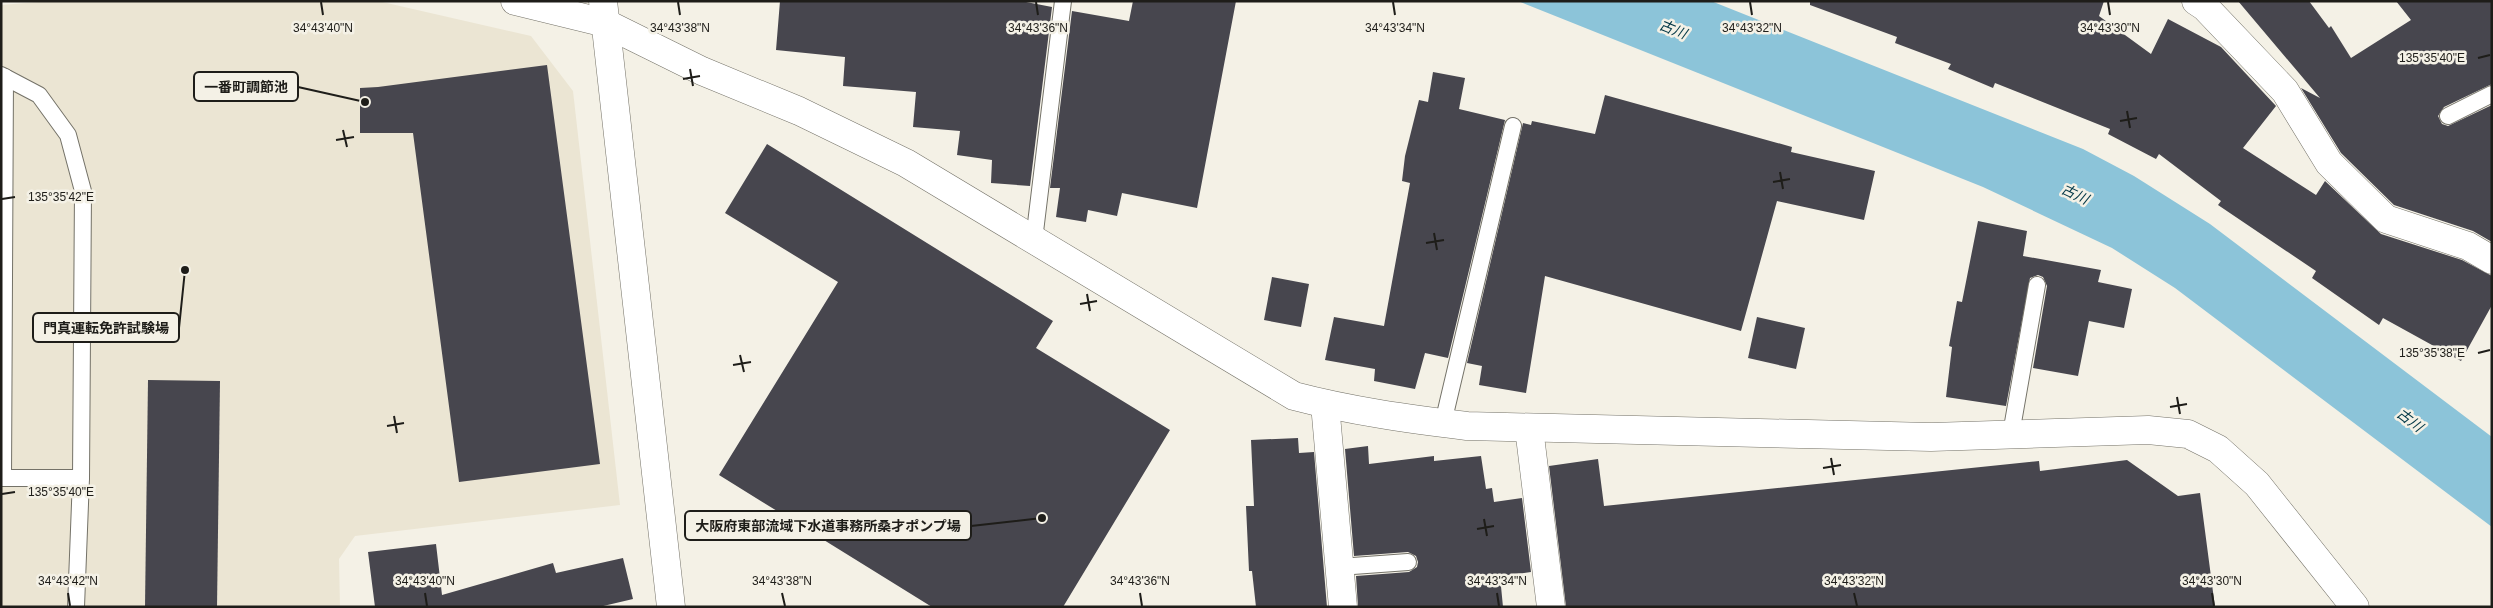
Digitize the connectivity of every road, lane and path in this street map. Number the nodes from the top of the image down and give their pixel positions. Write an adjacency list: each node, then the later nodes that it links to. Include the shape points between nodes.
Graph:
1 (515, 1): 4 (street)
2 (1063, 1): 9 (lane)
3 (2196, 1): 10 (street, via 2205,6 2285,91 2330,163 2386,218 2468,246)
4 (604, 12): 9 (street, via 702,71 799,111 906,163); 21 (street)
5 (3, 76): 16 (lane); 17 (lane, via 39,96 68,135 83,191)
6 (2492, 94): 7 (lane)
7 (2448, 116)
8 (1513, 126): 13 (lane)
9 (1034, 240): 12 (street, via 1294,396)
10 (2492, 260)
11 (2036, 285): 15 (lane)
12 (1325, 404): 13 (street); 19 (street)
13 (1443, 423): 14 (street)
14 (1529, 428): 15 (street, via 1931,437); 23 (street)
15 (2011, 434): 24 (street, via 2148,430 2188,434 2218,449 2257,484)
16 (2, 478): 17 (lane)
17 (81, 478): 20 (lane)
18 (1408, 562): 19 (lane)
19 (1340, 567): 22 (street)
20 (76, 607)
21 (671, 607)
22 (1343, 607)
23 (1551, 607)
24 (2354, 607)

